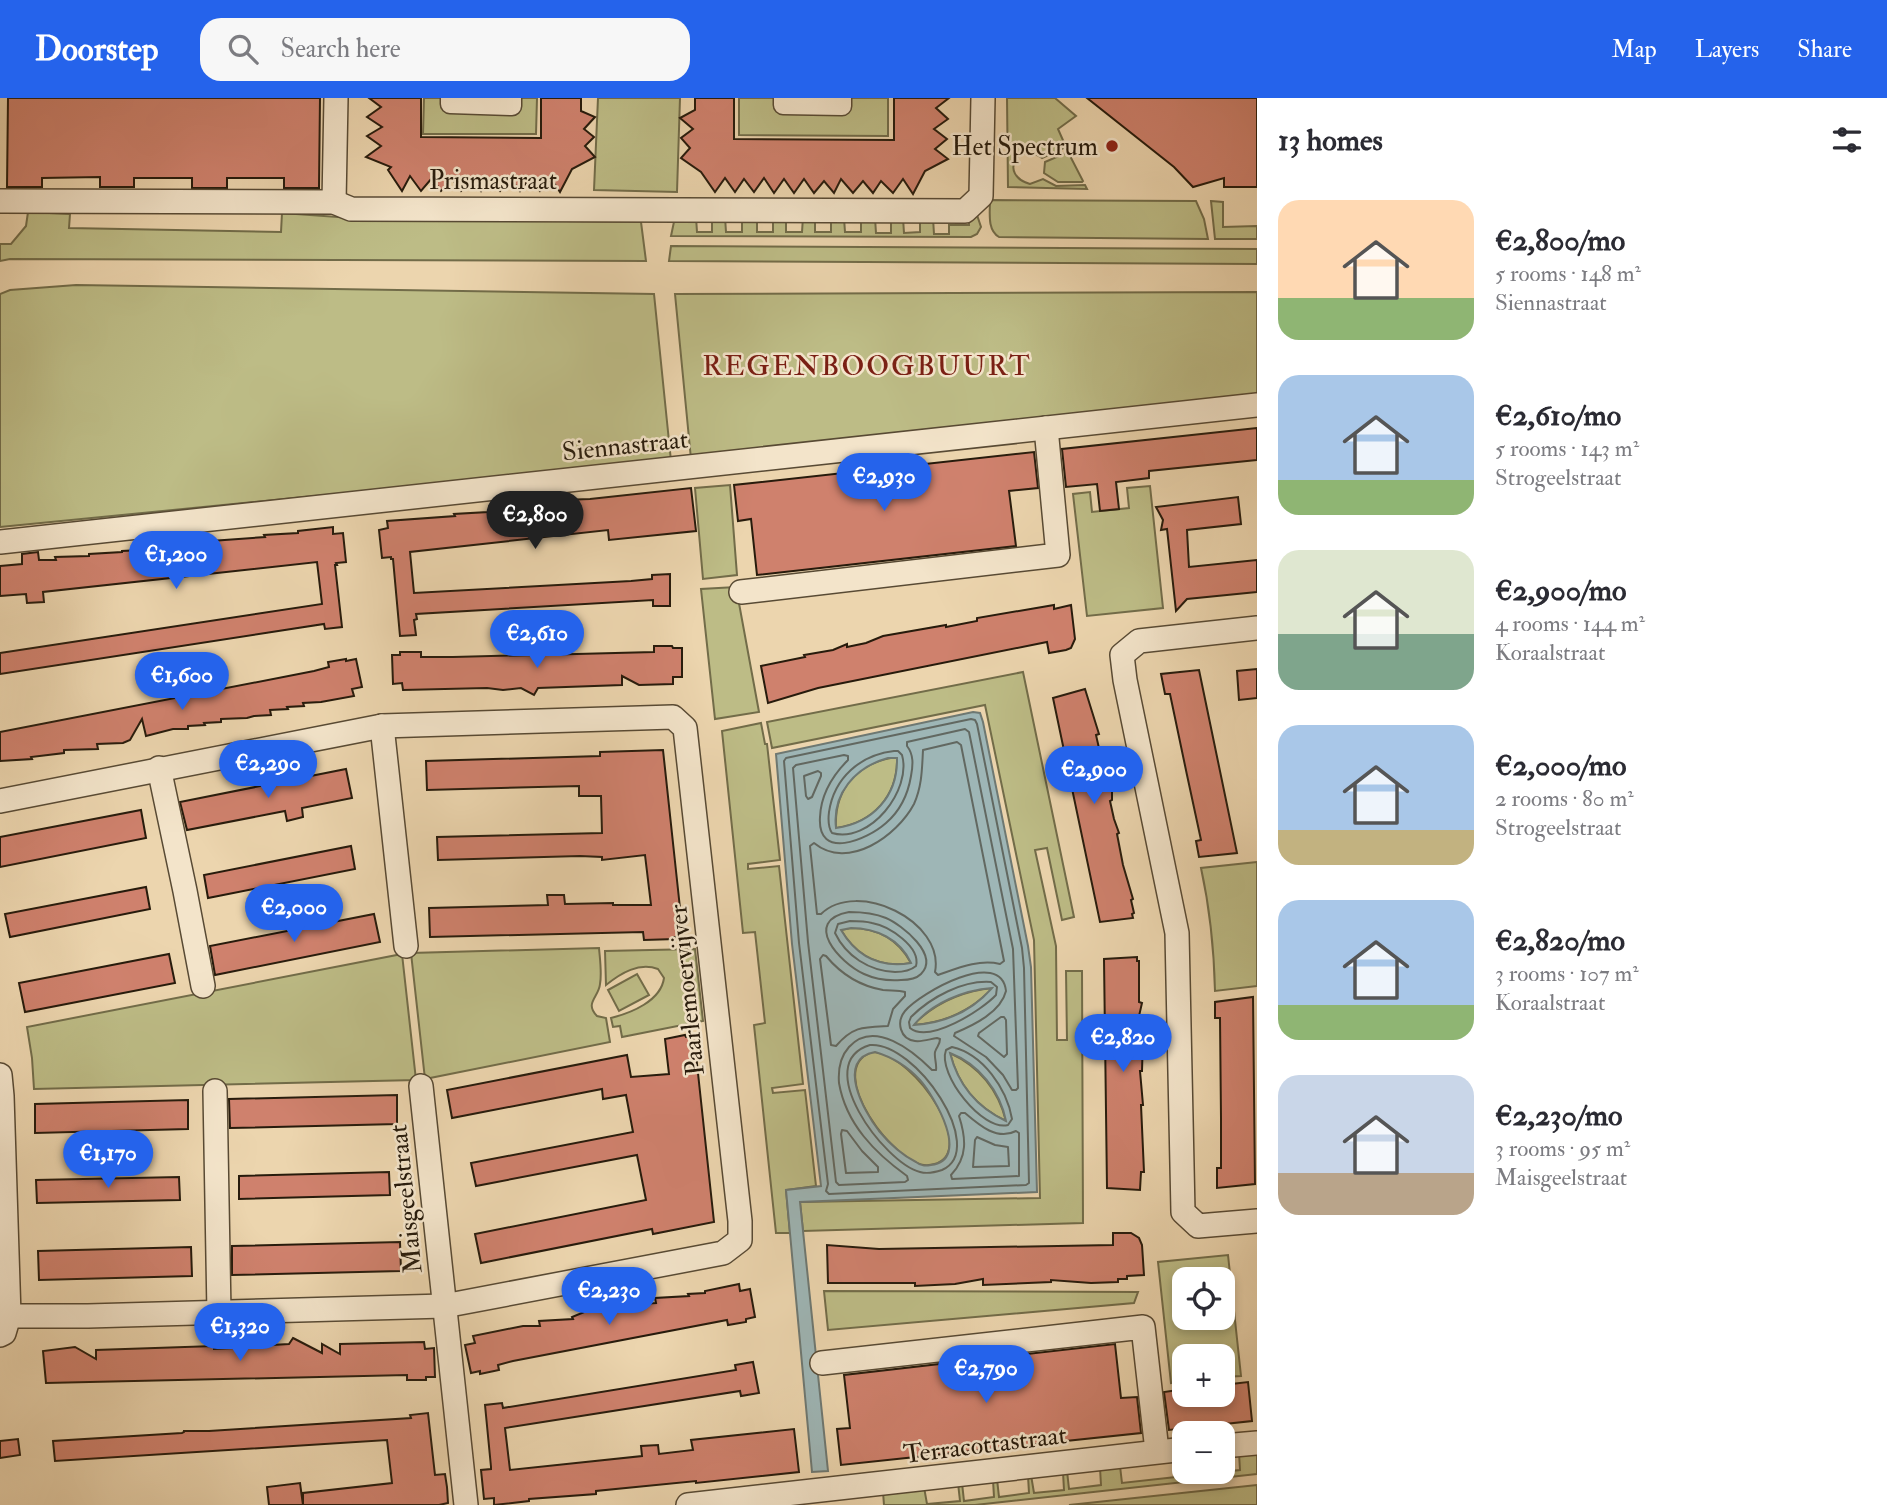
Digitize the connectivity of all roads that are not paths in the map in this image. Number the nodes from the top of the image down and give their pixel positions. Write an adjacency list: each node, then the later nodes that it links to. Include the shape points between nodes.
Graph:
1 (336, 98): 8 (street)
2 (450, 98): 3 (street, via 450,104 512,106)
3 (512, 98)
4 (783, 98): 5 (street, via 783,106 842,106)
5 (842, 98)
6 (982, 98): 8 (street, Prismastraat, via 981,197 965,211 351,209)
7 (0, 201): 8 (street, Prismastraat)
8 (334, 202)
9 (1257, 405): 10 (street, Siennastraat)
10 (1046, 428): 11 (street, Siennastraat); 12 (street, via 1058,555)
11 (0, 542)
12 (741, 592)
13 (1257, 628): 22 (street, via 1139,641 1122,655 1177,933 1183,1212 1198,1226)
14 (382, 726): 15 (street); 17 (street); 23 (street, Paarlemoervijver, via 673,717 685,727 740,1221 740,1240)
15 (159, 768): 16 (street); 18 (street)
16 (0, 801)
17 (406, 946)
18 (202, 986)
19 (0, 1075): 26 (street)
20 (421, 1086): 24 (street, Maisgeelstraat)
21 (215, 1091): 25 (street)
22 (1257, 1221)
23 (723, 1252): 24 (street, Maisgeelstraat)
24 (444, 1306): 25 (street, Maisgeelstraat); 32 (street, Maisgeelstraat)
25 (219, 1312): 26 (street, Maisgeelstraat, via 88,1316)
26 (4, 1325)
27 (822, 1363): 31 (street, via 1143,1326)
28 (1257, 1443): 29 (street)
29 (1235, 1445)
30 (1172, 1450): 31 (street, Terracottastraat)
31 (1157, 1451): 33 (street, Terracottastraat)
32 (466, 1505)
33 (688, 1505)

